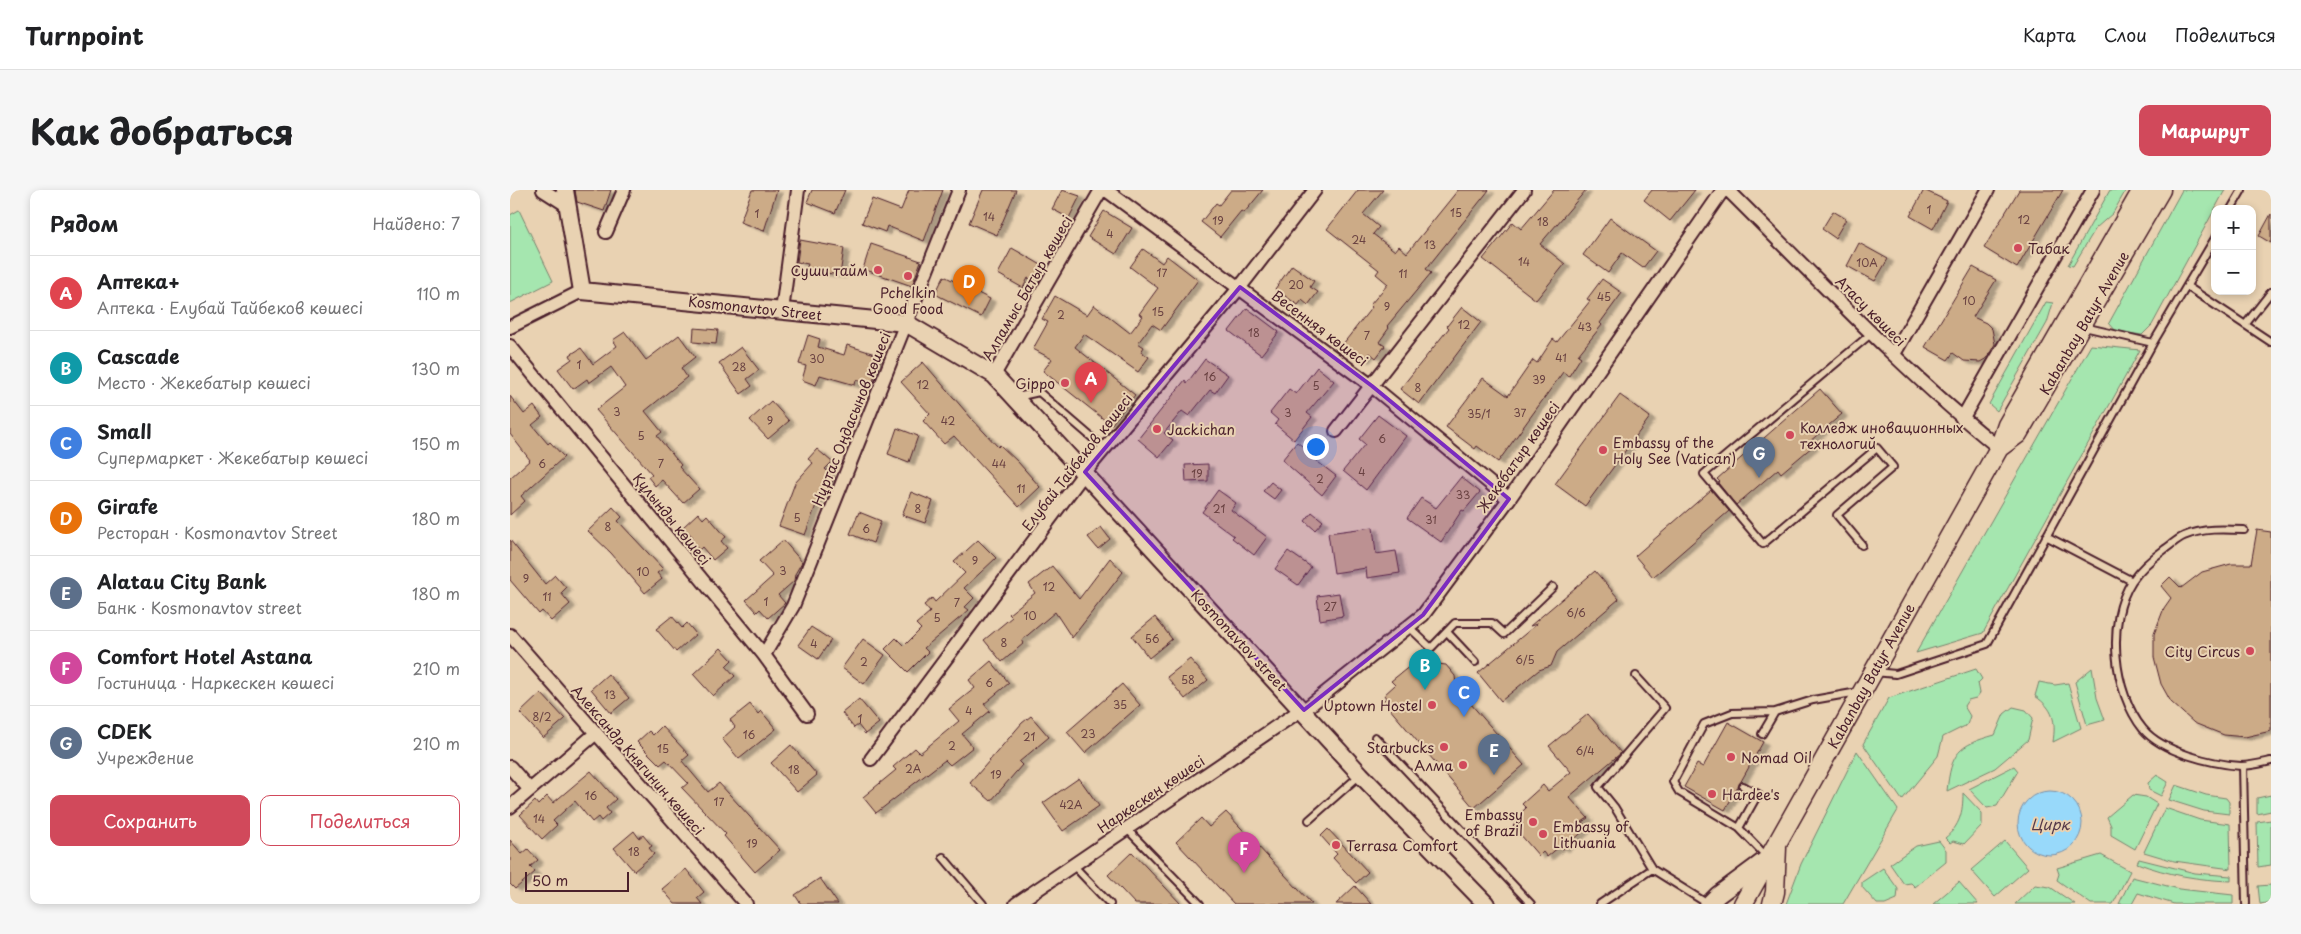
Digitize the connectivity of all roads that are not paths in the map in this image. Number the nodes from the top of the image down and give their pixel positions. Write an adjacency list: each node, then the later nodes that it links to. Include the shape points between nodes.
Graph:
1 (544, 190): 18 (street)
2 (565, 190): 18 (street)
3 (624, 190): 19 (street)
4 (798, 190): 25 (street)
5 (959, 190): 26 (street, Нұртас Оңдасынов көшесі)
6 (1101, 190): 35 (street, Алпамыс Батыр көшесі)
7 (1106, 190): 22 (street, Весенняя көшесі)
8 (1315, 190): 22 (street, Елубай Тайбеков көшесі)
9 (1524, 190): 36 (street)
10 (1723, 190): 43 (street, Жекебатыр көшесі)
11 (1728, 190): 30 (street, Атасу көшесі)
12 (1988, 190): 34 (street)
13 (2092, 190): 38 (street)
14 (2142, 190): 41 (main road, Kabanbay Batyr Avenue, via 2007,425)
15 (2161, 190): 28 (main road, Kabanbay Batyr Avenue)
16 (2242, 190): 17 (lane)
17 (2233, 205)
18 (568, 206): 23 (street)
19 (606, 232)
20 (2211, 245): 21 (lane)
21 (2188, 287): 27 (lane); 32 (lane)
22 (1240, 288): 36 (street, Весенняя көшесі); 40 (street, Елубай Тайбеков көшесі)
23 (582, 291): 25 (street, Kosmonavtov Street); 29 (street)
24 (2271, 292): 27 (lane)
25 (782, 311): 26 (street, Kosmonavtov Street)
26 (906, 323): 35 (street, Kosmonavtov Street); 52 (street, Нұртас Оңдасынов көшесі, via 793,606)
27 (2245, 325): 31 (lane)
28 (2082, 326): 32 (lane); 41 (main road, Kabanbay Batyr Avenue, via 2018,434)
29 (510, 327)
30 (1872, 333): 34 (street, Атасу көшесі); 46 (lane, via 1704,474 1763,544 1877,448 1893,467 1837,515)
31 (2271, 342)
32 (2153, 343): 45 (lane)
33 (510, 346): 52 (street, Құлынды көшесі)
34 (1894, 354): 38 (street, Атасу көшесі)
35 (994, 375): 37 (street, Kosmonavtov street)
36 (1372, 386): 39 (street); 43 (street, Весенняя көшесі)
37 (1015, 397): 40 (lane, via 1039,392); 42 (street, Kosmonavtov street)
38 (1962, 419): 41 (street, Атасу көшесі)
39 (1336, 431)
40 (1104, 448): 42 (street, Елубай Тайбеков көшесі)
41 (1999, 448): 54 (main road, Kabanbay Batyr Avenue)
42 (1085, 472): 57 (street, Kosmonavtov street); 63 (street, Елубай Тайбеков көшесі)
43 (1509, 499): 49 (street, Жекебатыр көшесі, via 1423,614)
44 (2244, 530): 47 (lane, via 2208,529 2183,536)
45 (2046, 536): 47 (lane); 54 (lane, via 1987,644 1896,674)
46 (1862, 545)
47 (2132, 581): 65 (lane, via 2121,609 2116,637 2117,666 2125,698 2144,730 2172,749 2210,761)
48 (1553, 587): 50 (lane, via 1504,634 1492,623 1455,623)
49 (1408, 626): 50 (lane, via 1431,648); 57 (street, Жекебатыр көшесі)
50 (1446, 632): 53 (lane)
51 (510, 635): 60 (street, Александр Княгинин көшесі)
52 (764, 655): 59 (street, Құлынды көшесі)
53 (1475, 662)
54 (1873, 672): 56 (main road, Kabanbay Batyr Avenue)
55 (1636, 676): 78 (lane, via 1665,708 1598,787 1615,808)
56 (1862, 692): 58 (lane, via 1813,700); 74 (main road, Kabanbay Batyr Avenue)
57 (1304, 710): 67 (street, Kosmonavtov street); 72 (street, Наркескен көшесі)
58 (1775, 712): 61 (lane); 73 (lane, via 1732,713 1704,724 1673,782 1679,792)
59 (807, 714)
60 (595, 734): 69 (street); 79 (street, Александр Княгинин көшесі)
61 (1762, 734)
62 (1376, 737): 85 (lane)
63 (871, 759)
64 (2271, 761): 65 (lane)
65 (2243, 766): 90 (lane)
66 (510, 767): 69 (street)
67 (1361, 775): 71 (lane); 84 (street, Kosmonavtov street)
68 (1743, 786): 73 (lane, via 1758,794)
69 (530, 790): 70 (street)
70 (510, 807)
71 (1309, 820)
72 (1126, 828): 77 (street, Наркескен көшесі); 83 (lane)
73 (1739, 828): 76 (lane)
74 (1777, 842): 76 (main road, Kabanbay Batyr Avenue); 89 (main road)
75 (943, 856): 80 (lane)
76 (1768, 858): 87 (street); 88 (main road, Kabanbay Batyr Avenue)
77 (1073, 865): 81 (street, Наркескен көшесі); 82 (lane)
78 (1652, 869): 86 (lane); 87 (lane)
79 (746, 904)
80 (983, 904)
81 (1016, 904)
82 (1110, 904)
83 (1200, 904)
84 (1486, 904)
85 (1531, 904)
86 (1600, 904)
87 (1708, 904)
88 (1743, 904)
89 (1772, 904)
90 (2246, 904)

